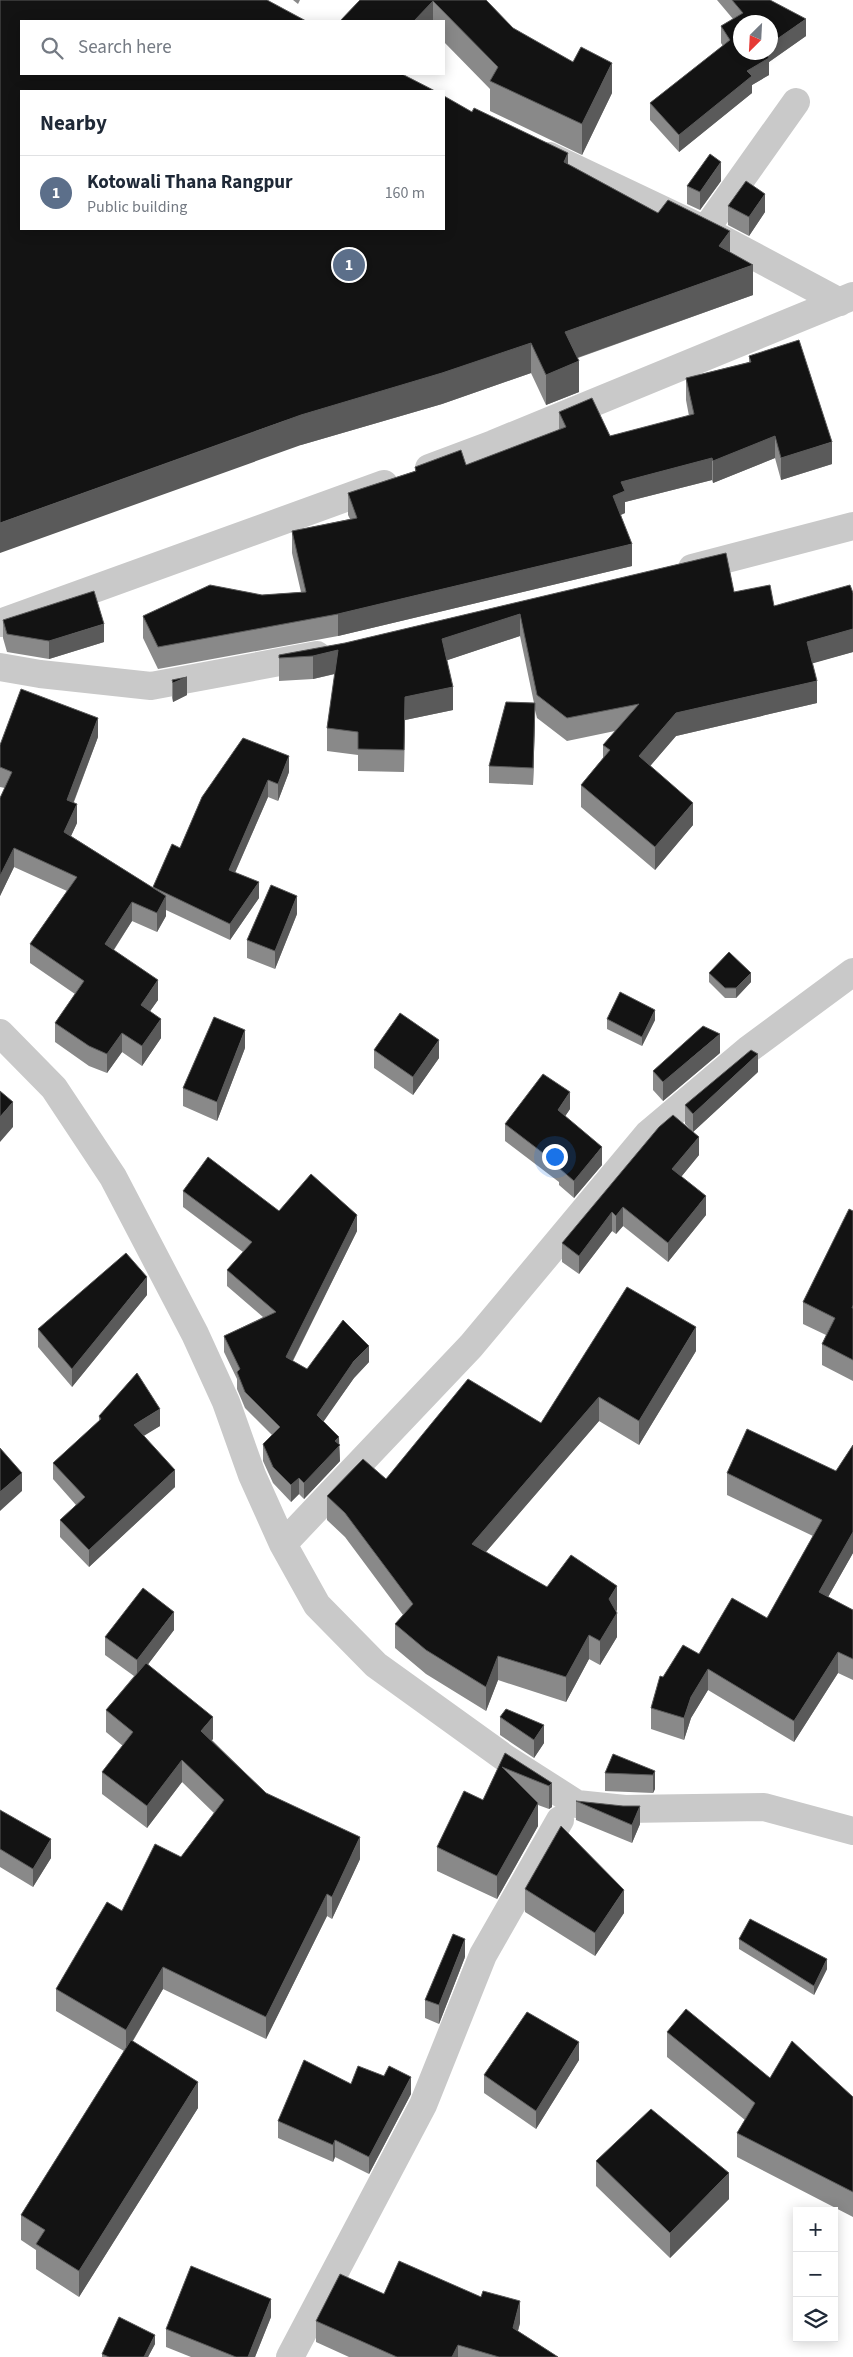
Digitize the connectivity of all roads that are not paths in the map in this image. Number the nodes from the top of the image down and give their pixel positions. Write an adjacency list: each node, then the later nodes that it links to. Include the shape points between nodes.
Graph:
1 (796, 102): 3 (street)
2 (525, 145): 3 (street)
3 (706, 230): 4 (street)
4 (847, 299): 7 (street, via 493,444)
5 (853, 526): 6 (street)
6 (670, 573)
7 (0, 623)
8 (341, 650): 9 (street, via 151,686)
9 (0, 667)
10 (853, 972): 12 (street, via 749,1049 648,1134 472,1346)
11 (0, 1033): 12 (street, via 54,1088 113,1177 195,1334)
12 (283, 1544): 14 (street, via 317,1605 376,1665 505,1758 577,1804 625,1809 764,1807)
13 (560, 1820): 15 (street, via 483,1955 423,2105)
14 (853, 1831)
15 (290, 2357)

